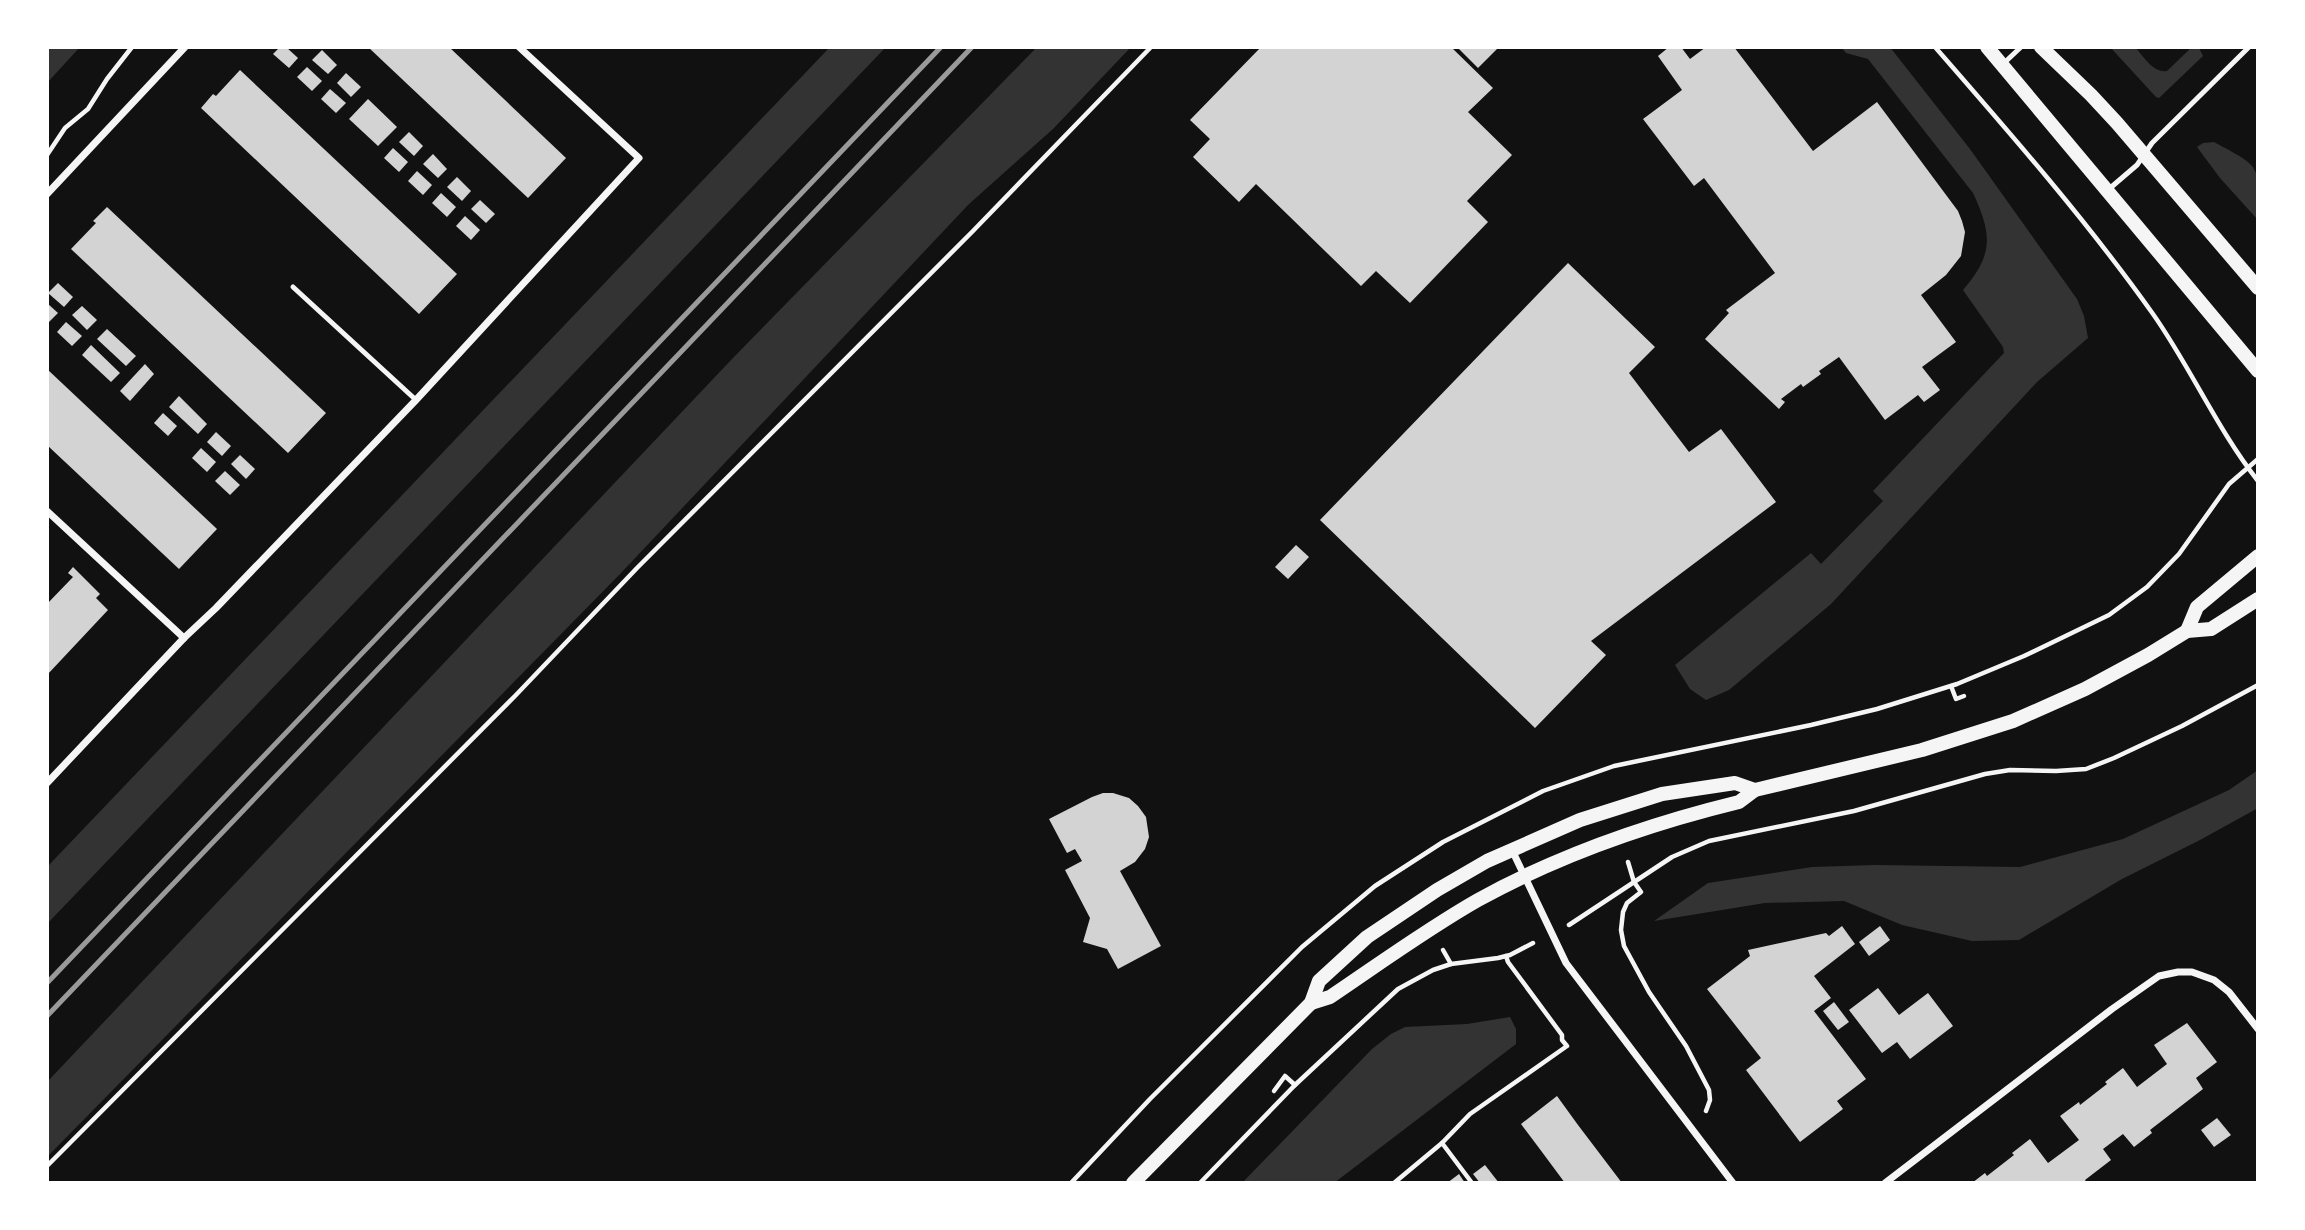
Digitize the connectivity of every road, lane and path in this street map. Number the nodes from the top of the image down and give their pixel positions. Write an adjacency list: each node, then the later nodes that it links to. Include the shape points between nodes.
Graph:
1 (132, 47): 12 (path, via 88,109 65,128)
2 (185, 47): 14 (street)
3 (519, 47): 18 (street, via 639,158)
4 (1151, 47): 44 (path)
5 (1935, 47): 20 (path, via 2153,314)
6 (1987, 47): 10 (main road)
7 (2021, 47): 10 (lane)
8 (2041, 47): 11 (main road)
9 (2249, 47): 11 (lane)
10 (2002, 65): 13 (main road)
11 (2145, 154): 13 (lane); 16 (main road)
12 (47, 155)
13 (2106, 191): 17 (main road)
14 (47, 194)
15 (293, 287): 18 (lane)
16 (2258, 288)
17 (2258, 371)
18 (416, 400): 26 (street)
19 (2258, 459): 20 (path)
20 (2247, 467): 21 (path)
21 (2258, 481)
22 (47, 511): 26 (street)
23 (2258, 556): 25 (main road, via 2197,607)
24 (2258, 599): 25 (main road, via 2211,629)
25 (2187, 631): 31 (main road, via 2103,680 2013,721 1897,757)
26 (184, 638): 30 (street)
27 (2258, 685): 34 (path, via 2137,748 2086,769 1985,774 1854,811 1720,838 1672,857)
28 (1951, 686): 29 (path, via 1956,699)
29 (1964, 696)
30 (47, 782)
31 (1755, 789): 32 (main road, via 1735,783 1662,794 1580,820); 33 (main road, via 1739,802 1620,838)
32 (1512, 850): 33 (street); 38 (main road, via 1454,880 1367,937 1319,981)
33 (1525, 876): 38 (main road, via 1456,914 1330,997); 42 (street, via 1566,963)
34 (1634, 882): 35 (path); 42 (path, via 1641,892 1627,903 1621,920 1622,939 1709,1090 1710,1100)
35 (1576, 922)
36 (1531, 944): 37 (path)
37 (1506, 956): 40 (path, via 1451,964 1409,981); 43 (path, via 1567,1046 1470,1114)
38 (1311, 1003): 45 (main road)
39 (2258, 1029): 50 (street, via 2229,992 2207,977 2185,971 2160,976)
40 (1296, 1085): 41 (path, via 1285,1076); 46 (path)
41 (1275, 1091)
42 (1697, 1135): 49 (street)
43 (1442, 1143): 47 (path); 48 (path)
44 (47, 1166)
45 (1133, 1183)
46 (1200, 1183)
47 (1394, 1183)
48 (1472, 1183)
49 (1732, 1183)
50 (1885, 1183)

